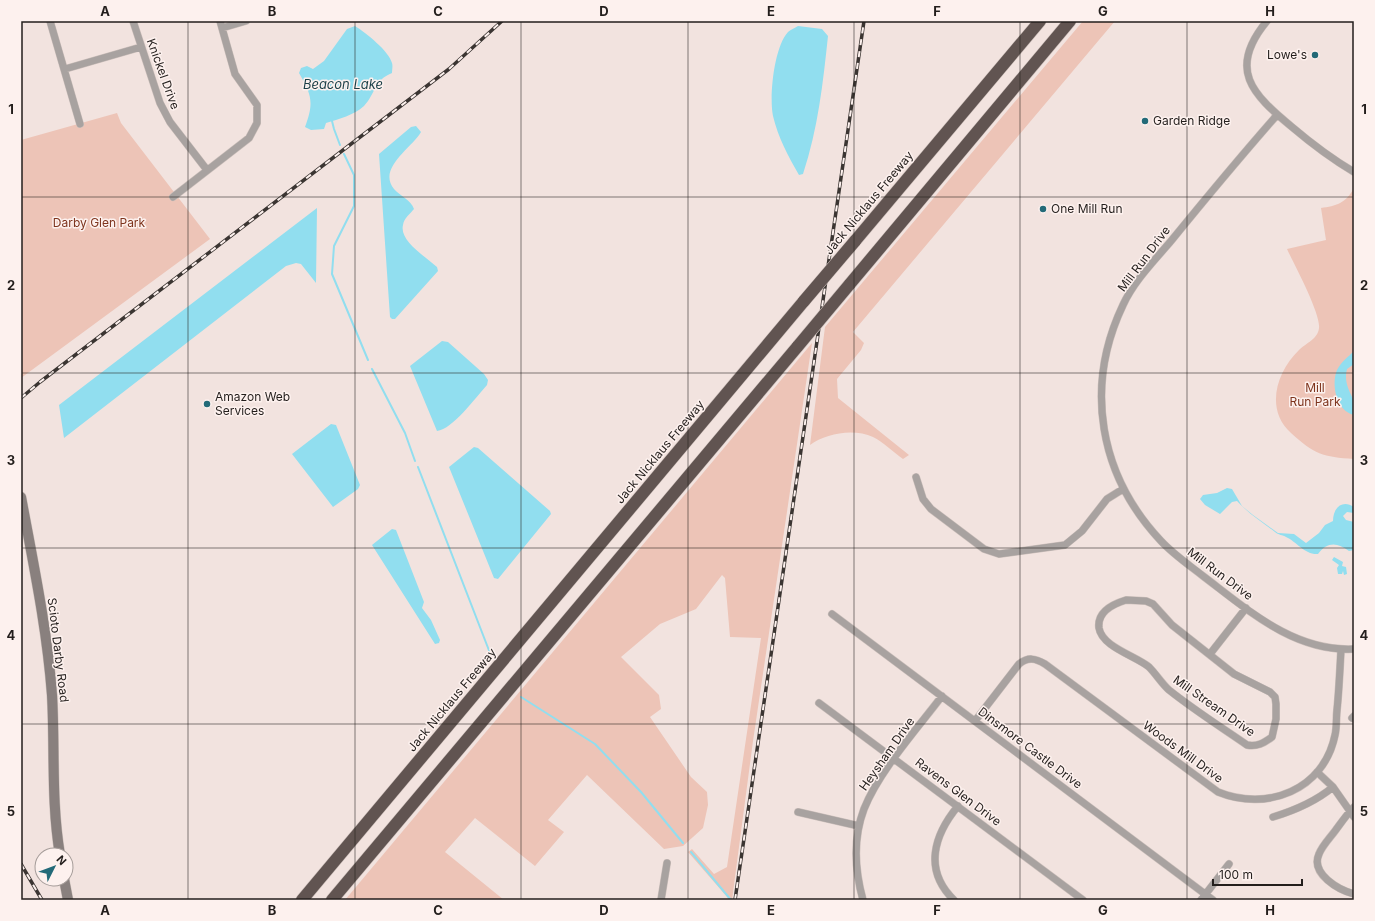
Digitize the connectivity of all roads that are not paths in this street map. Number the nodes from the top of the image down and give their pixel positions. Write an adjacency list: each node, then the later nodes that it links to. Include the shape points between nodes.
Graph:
1 (50, 21): 9 (street)
2 (133, 21): 8 (street, Knickel Drive)
3 (246, 21): 7 (street)
4 (1040, 21): 41 (highway, Jack Nicklaus Freeway, bridge)
5 (1070, 21): 42 (highway, bridge)
6 (1267, 21): 10 (street, via 1250,48 1248,76 1258,96)
7 (221, 25): 12 (street, via 235,74 253,97 258,113 257,123 249,138)
8 (141, 47): 9 (street); 12 (street, Knickel Drive, via 163,110)
9 (65, 69): 11 (street)
10 (1277, 115): 13 (street, via 1315,147); 16 (street, Mill Run Drive, via 1137,282 1114,326 1105,356 1101,392 1107,443)
11 (80, 124)
12 (208, 170): 14 (street)
13 (1354, 172)
14 (173, 197)
15 (916, 477): 16 (street, via 923,499 931,509 984,549 999,554 1065,545 1082,531 1107,499)
16 (1123, 490): 18 (street, Mill Run Drive, via 1141,518 1162,543)
17 (21, 497): 34 (main road, Scioto Darby Road, via 48,658 52,696 54,800)
18 (1246, 608): 20 (street, Mill Run Drive, via 1288,635 1311,644); 22 (street)
19 (832, 614): 23 (street, Dinsmore Castle Drive)
20 (1341, 649): 21 (street, Mill Run Drive); 27 (street, Woods Mill Drive, via 1336,734 1330,752)
21 (1354, 649)
22 (1210, 654): 22 (street, Mill Stream Drive, via 1172,626 1153,604 1146,601 1126,600 1107,609 1100,619 1099,628 1103,637 1148,667 1168,689 1247,745 1253,746 1267,741 1272,737 1275,726 1275,697 1234,674)
23 (942, 696): 25 (street, Dinsmore Castle Drive); 26 (street, Heysham Drive)
24 (819, 703): 26 (street, Ravens Glen Drive)
25 (975, 721): 27 (street, Woods Mill Drive, via 1019,664 1036,659 1203,782 1225,794 1253,801 1274,798 1297,788); 39 (street, Dinsmore Castle Drive)
26 (895, 759): 29 (street, Ravens Glen Drive); 33 (street, Heysham Drive, via 870,796)
27 (1317, 772): 28 (street)
28 (1334, 787): 31 (street); 32 (street, via 1311,803)
29 (958, 806): 45 (street, via 938,836 935,856 941,885); 46 (street, Ravens Glen Drive)
30 (798, 812): 33 (street)
31 (1353, 812): 38 (street, via 1323,846 1317,860 1319,870 1328,880)
32 (1273, 817)
33 (859, 826): 44 (street, Heysham Drive, via 856,854)
34 (59, 847)
35 (667, 862): 43 (street)
36 (1229, 864): 39 (street)
37 (66, 887): 40 (main road)
38 (1354, 894)
39 (1204, 897): 47 (street, Dinsmore Castle Drive)
40 (68, 900)
41 (302, 900)
42 (332, 900)
43 (661, 900)
44 (862, 900)
45 (954, 900)
46 (1083, 900)
47 (1213, 900)

